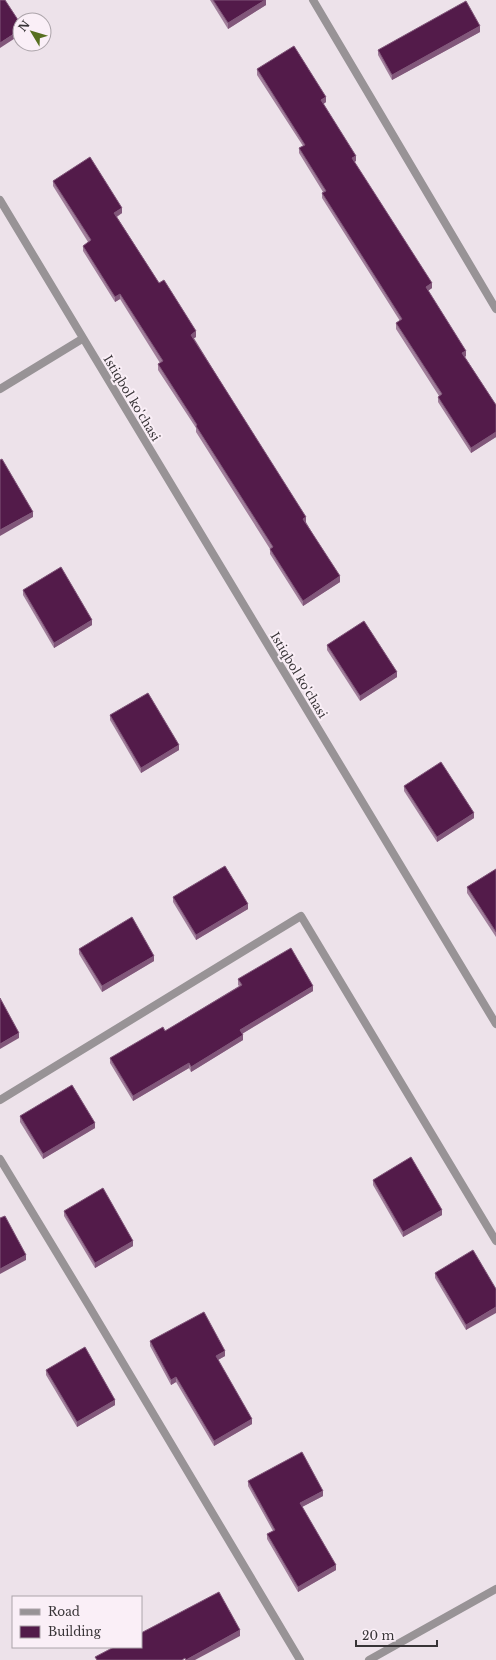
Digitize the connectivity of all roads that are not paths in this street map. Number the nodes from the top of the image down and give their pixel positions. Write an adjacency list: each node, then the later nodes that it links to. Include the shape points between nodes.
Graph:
1 (313, 0): 3 (street)
2 (0, 200): 4 (street, Istiqbol ko'chasi)
3 (496, 309)
4 (82, 339): 5 (street); 6 (street, Istiqbol ko'chasi)
5 (0, 389)
6 (496, 1024)
7 (0, 1100): 10 (street, via 301,916)
8 (0, 1159): 9 (street)
9 (4, 1173): 13 (street, via 94,1313)
10 (496, 1241)
11 (496, 1589): 12 (street)
12 (375, 1659)
13 (300, 1660)

